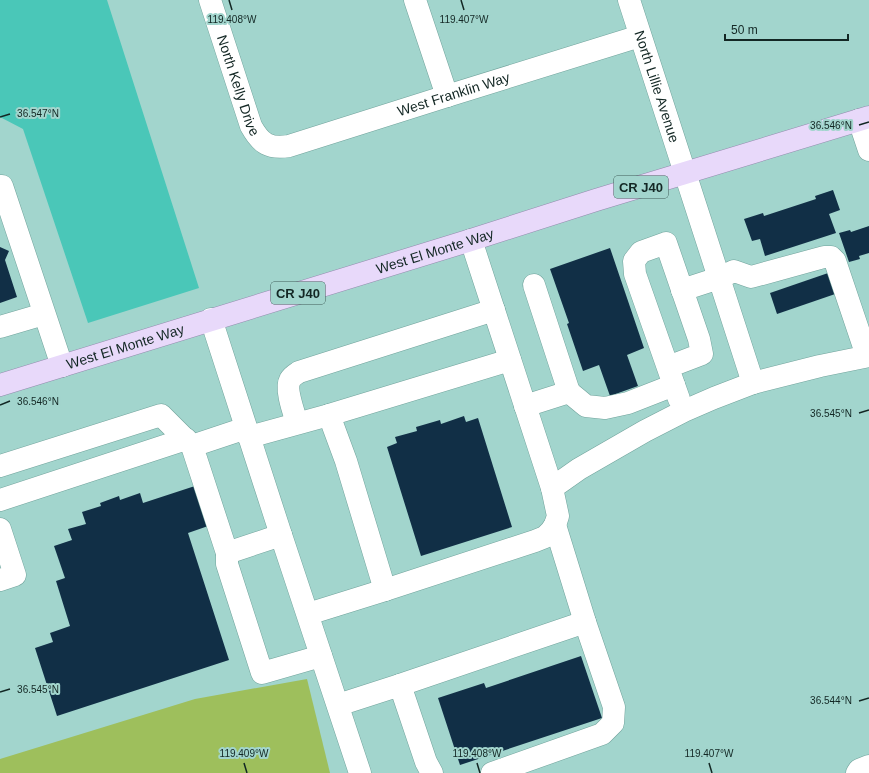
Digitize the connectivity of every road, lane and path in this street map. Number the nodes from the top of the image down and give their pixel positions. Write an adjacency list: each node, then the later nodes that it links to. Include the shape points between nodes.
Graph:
1 (210, 0): 7 (street, North Kelly Drive, via 250,126 256,136)
2 (415, 0): 5 (street)
3 (630, 0): 4 (street, North Lillie Avenue)
4 (640, 36): 5 (street, West Franklin Way); 9 (street, North Lillie Avenue)
5 (447, 96): 7 (street, West Franklin Way, via 289,146 277,148)
6 (864, 118): 8 (street); 9 (main road, West El Monte Way / CR J40)
7 (266, 144)
8 (869, 150)
9 (685, 173): 11 (main road, West El Monte Way / CR J40); 12 (street, North Lillie Avenue)
10 (0, 186): 16 (street)
11 (471, 240): 15 (street); 17 (main road, West El Monte Way / CR J40)
12 (718, 278): 14 (street); 19 (street, via 734,272 751,277 831,257 835,261); 23 (street, North Lillie Avenue)
13 (534, 285): 25 (street)
14 (682, 290): 22 (street, via 702,354); 22 (street, via 666,243 641,252 634,261 635,274)
15 (494, 310): 20 (street); 29 (street, via 299,372 289,381 288,387)
16 (44, 314): 18 (street); 21 (street)
17 (211, 320): 21 (main road, West El Monte Way / CR J40); 30 (street)
18 (0, 327)
19 (868, 356): 23 (street)
20 (510, 360): 26 (street); 28 (street)
21 (62, 366): 24 (main road, West El Monte Way / CR J40)
22 (671, 376): 25 (street, via 628,403 605,408 586,406); 27 (street)
23 (753, 383): 27 (street)
24 (0, 385)
25 (569, 392): 26 (street)
26 (525, 406): 33 (street)
27 (684, 411): 33 (street, via 578,469)
28 (329, 415): 29 (street); 40 (street)
29 (297, 423): 30 (street)
30 (247, 432): 31 (street); 37 (street)
31 (189, 443): 32 (street, via 161,415); 34 (street); 38 (street)
32 (0, 466)
33 (552, 488): 35 (street, via 558,516)
34 (0, 500)
35 (555, 525): 40 (street, via 545,537 535,541); 42 (street)
36 (0, 529): 39 (street, via 15,575)
37 (281, 535): 38 (street); 41 (street)
38 (227, 553): 43 (street, via 227,564 262,673)
39 (0, 580)
40 (385, 590): 41 (street)
41 (308, 614): 43 (street)
42 (585, 622): 44 (street); 49 (street, via 614,708 613,723 602,734)
43 (321, 656): 45 (street)
44 (400, 685): 45 (street); 48 (street)
45 (338, 705): 47 (street)
46 (869, 766): 50 (street)
47 (360, 773)
48 (432, 773)
49 (492, 773)
50 (856, 773)

